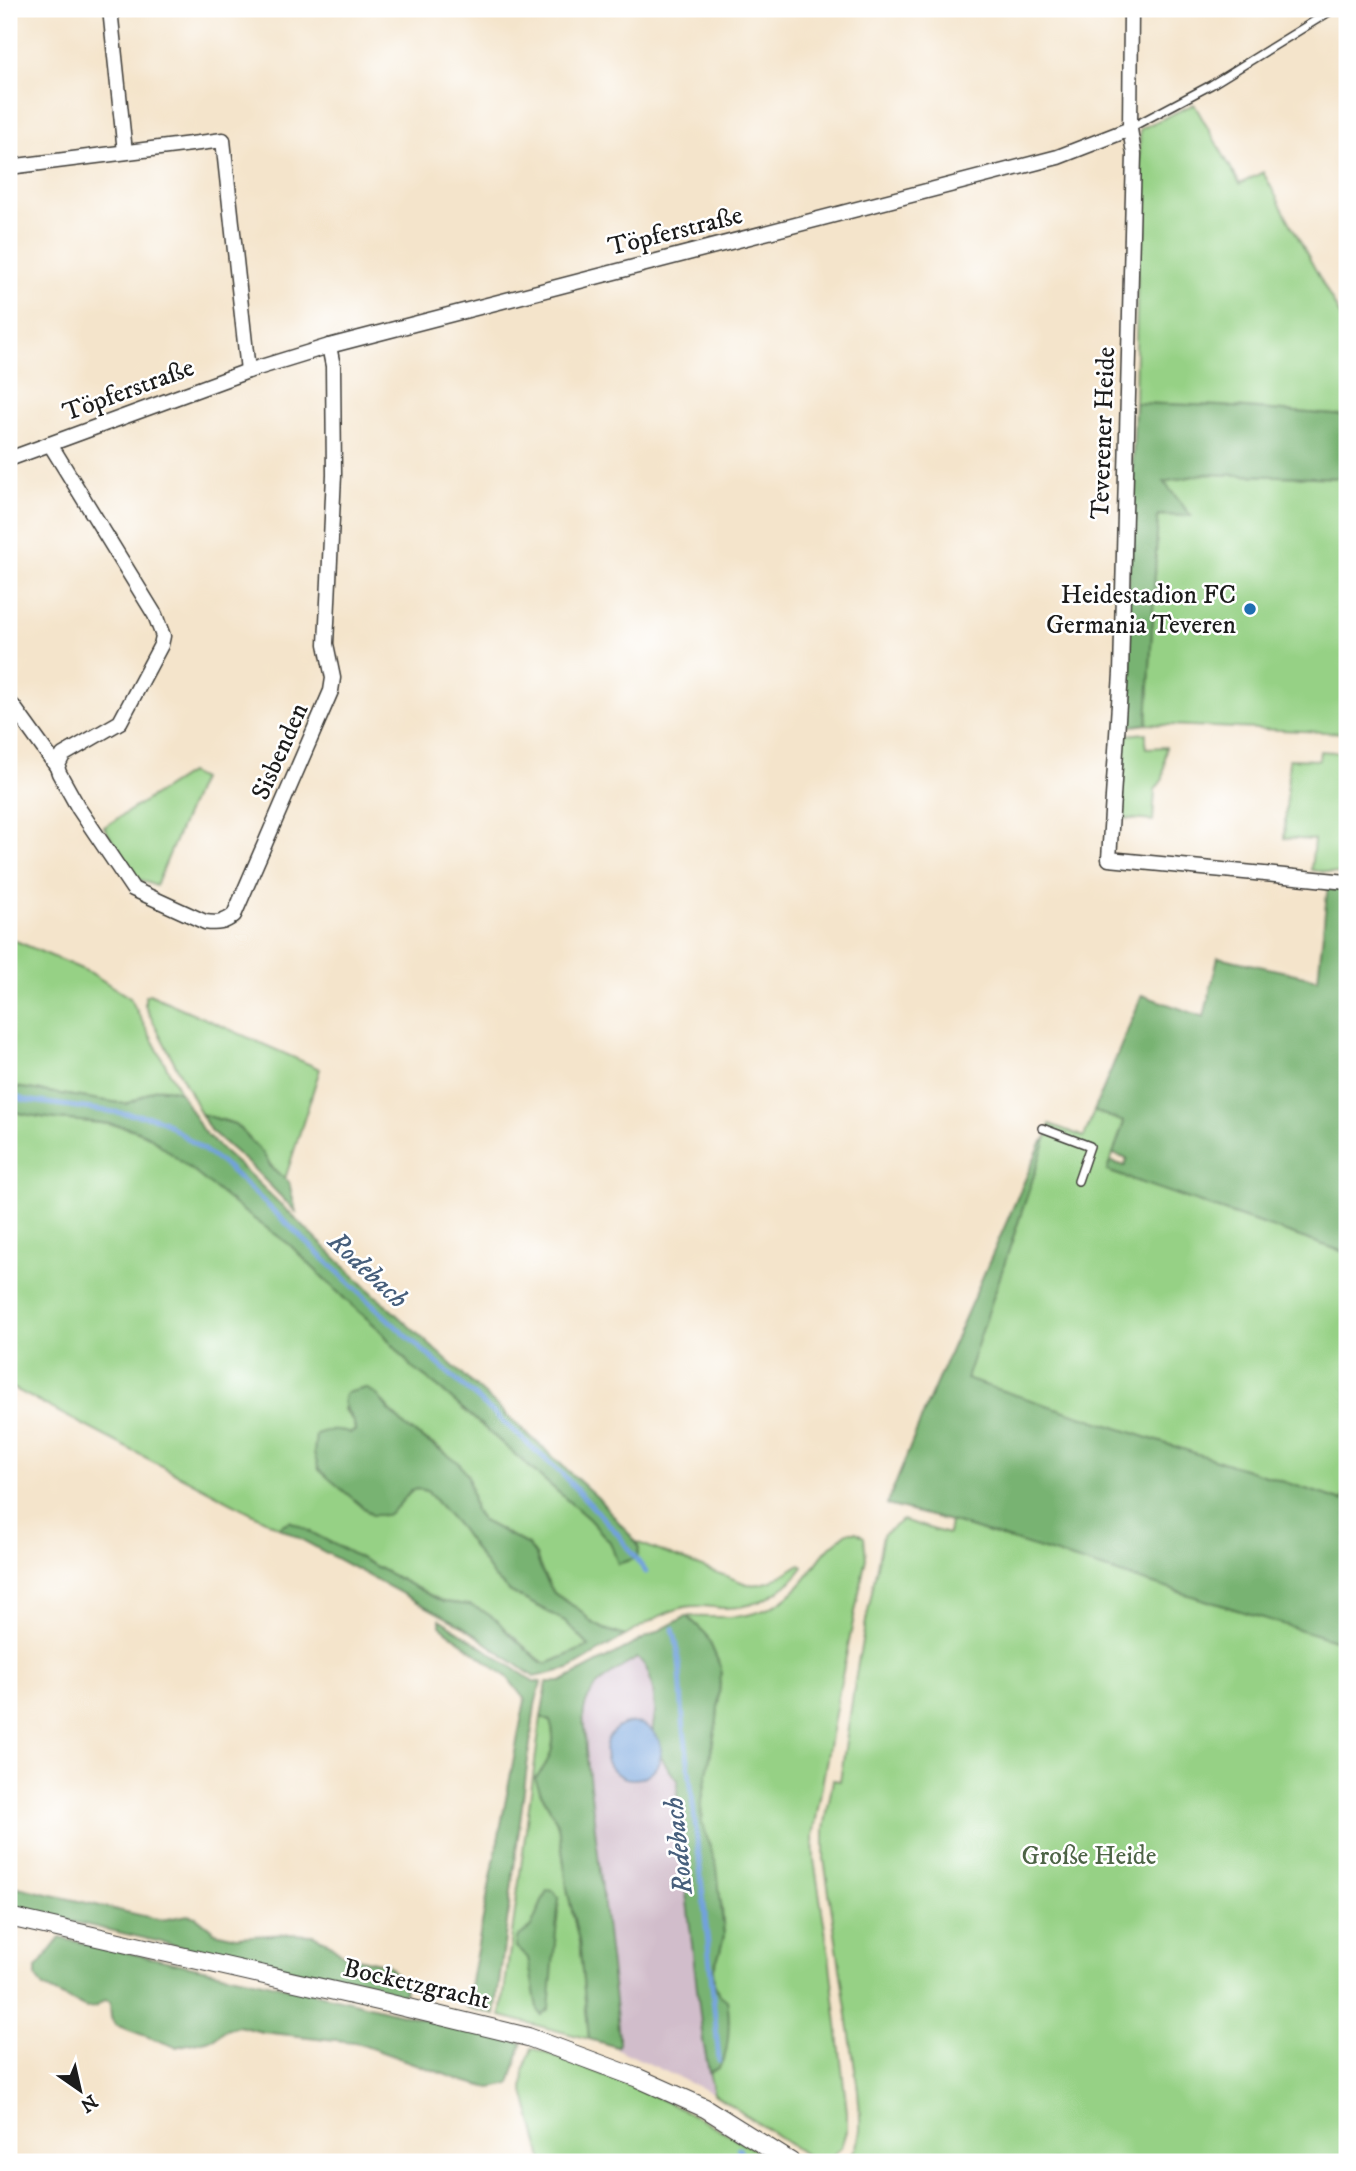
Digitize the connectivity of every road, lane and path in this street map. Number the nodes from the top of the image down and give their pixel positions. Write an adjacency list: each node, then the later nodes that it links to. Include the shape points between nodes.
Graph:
1 (110, 9): 5 (street)
2 (1131, 9): 4 (street, Teverener Heide)
3 (1334, 9): 4 (lane, Töpferstraße, via 1211,85)
4 (1130, 128): 7 (street, Töpferstraße, via 1058,157); 13 (street, Teverener Heide, via 1121,673 1109,859)
5 (125, 152): 6 (street); 8 (street, via 223,140)
6 (9, 167)
7 (329, 346): 8 (street, Töpferstraße); 12 (street, Sisbenden, via 334,479 326,644 331,691 234,915 223,922 205,922 133,889 62,782)
8 (248, 371): 9 (street, Töpferstraße)
9 (50, 444): 10 (street, Töpferstraße); 12 (street, via 155,615 163,636 120,722 63,755)
10 (9, 458)
11 (13, 706): 12 (street, Sisbenden)
12 (57, 767)
13 (1347, 882)
14 (1042, 1128): 15 (lane, via 1090,1146)
15 (1078, 1181)
16 (9, 1917): 17 (street, Bocketzgracht, via 528,2037 705,2108)
17 (791, 2162)

